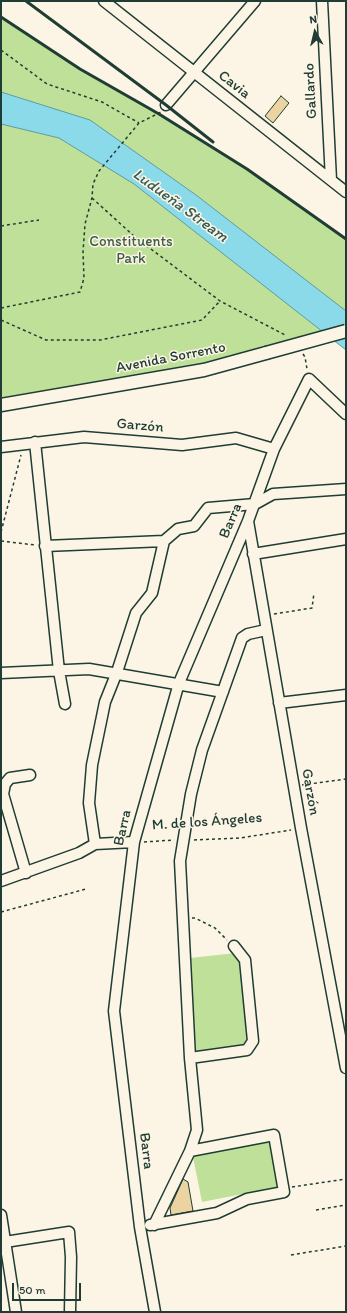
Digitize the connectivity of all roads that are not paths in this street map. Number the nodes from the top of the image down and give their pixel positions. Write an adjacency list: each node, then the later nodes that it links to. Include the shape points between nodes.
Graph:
1 (104, 1): 4 (street, Cavia)
2 (253, 1): 4 (street)
3 (322, 1): 6 (street, Gallardo)
4 (194, 73): 5 (street); 6 (street, Cavia)
5 (166, 105)
6 (331, 180): 7 (street, Cavia)
7 (346, 192)
8 (346, 331): 9 (main road, Avenida Sorrento, bridge, via 204,370)
9 (1, 406)
10 (346, 414): 13 (street, Barra, via 309,379)
11 (35, 442): 12 (street, Garzón); 13 (street, Garzón, via 84,437 182,445 236,438); 19 (street)
12 (1, 447)
13 (274, 449): 15 (street, Barra)
14 (346, 489): 15 (street, via 273,494)
15 (255, 504): 16 (street, Barra); 18 (street, via 208,508 194,526 178,529)
16 (248, 521): 20 (street, Garzón); 25 (street, Barra)
17 (346, 539): 20 (street)
18 (164, 541): 19 (street); 23 (street, via 152,593 136,613)
19 (45, 546): 22 (street)
20 (253, 554): 21 (street, Garzón)
21 (266, 630): 26 (street, Barra, via 242,638); 28 (street, Garzón)
22 (60, 671): 23 (street, via 89,668); 24 (street); 29 (street)
23 (117, 672): 25 (street); 32 (street, via 105,702 92,765 89,803)
24 (1, 674)
25 (179, 683): 26 (street); 31 (street, Barra)
26 (222, 692): 36 (street, Barra, via 202,750 191,794 180,861)
27 (346, 695): 28 (street)
28 (279, 703): 37 (street, Garzón)
29 (65, 704)
30 (30, 775): 33 (street, via 10,778 5,784 3,794)
31 (134, 842): 32 (street, M. de los Ángeles); 41 (street, Barra, via 114,1011)
32 (95, 844): 33 (street, M. de los Ángeles, via 79,853)
33 (26, 872): 34 (street, M. de los Ángeles)
34 (1, 881)
35 (234, 946): 36 (street, via 245,960 253,1041 246,1050)
36 (190, 1058): 38 (street, Barra, via 197,1130)
37 (346, 1068)
38 (190, 1151): 40 (street, Barra); 40 (street, via 274,1135 284,1192 247,1199 217,1213)
39 (1, 1215): 42 (street)
40 (154, 1225): 41 (street)
41 (140, 1227): 45 (street, Barra)
42 (5, 1242): 43 (street); 44 (street, via 69,1232)
43 (16, 1312)
44 (70, 1312)
45 (155, 1312)

